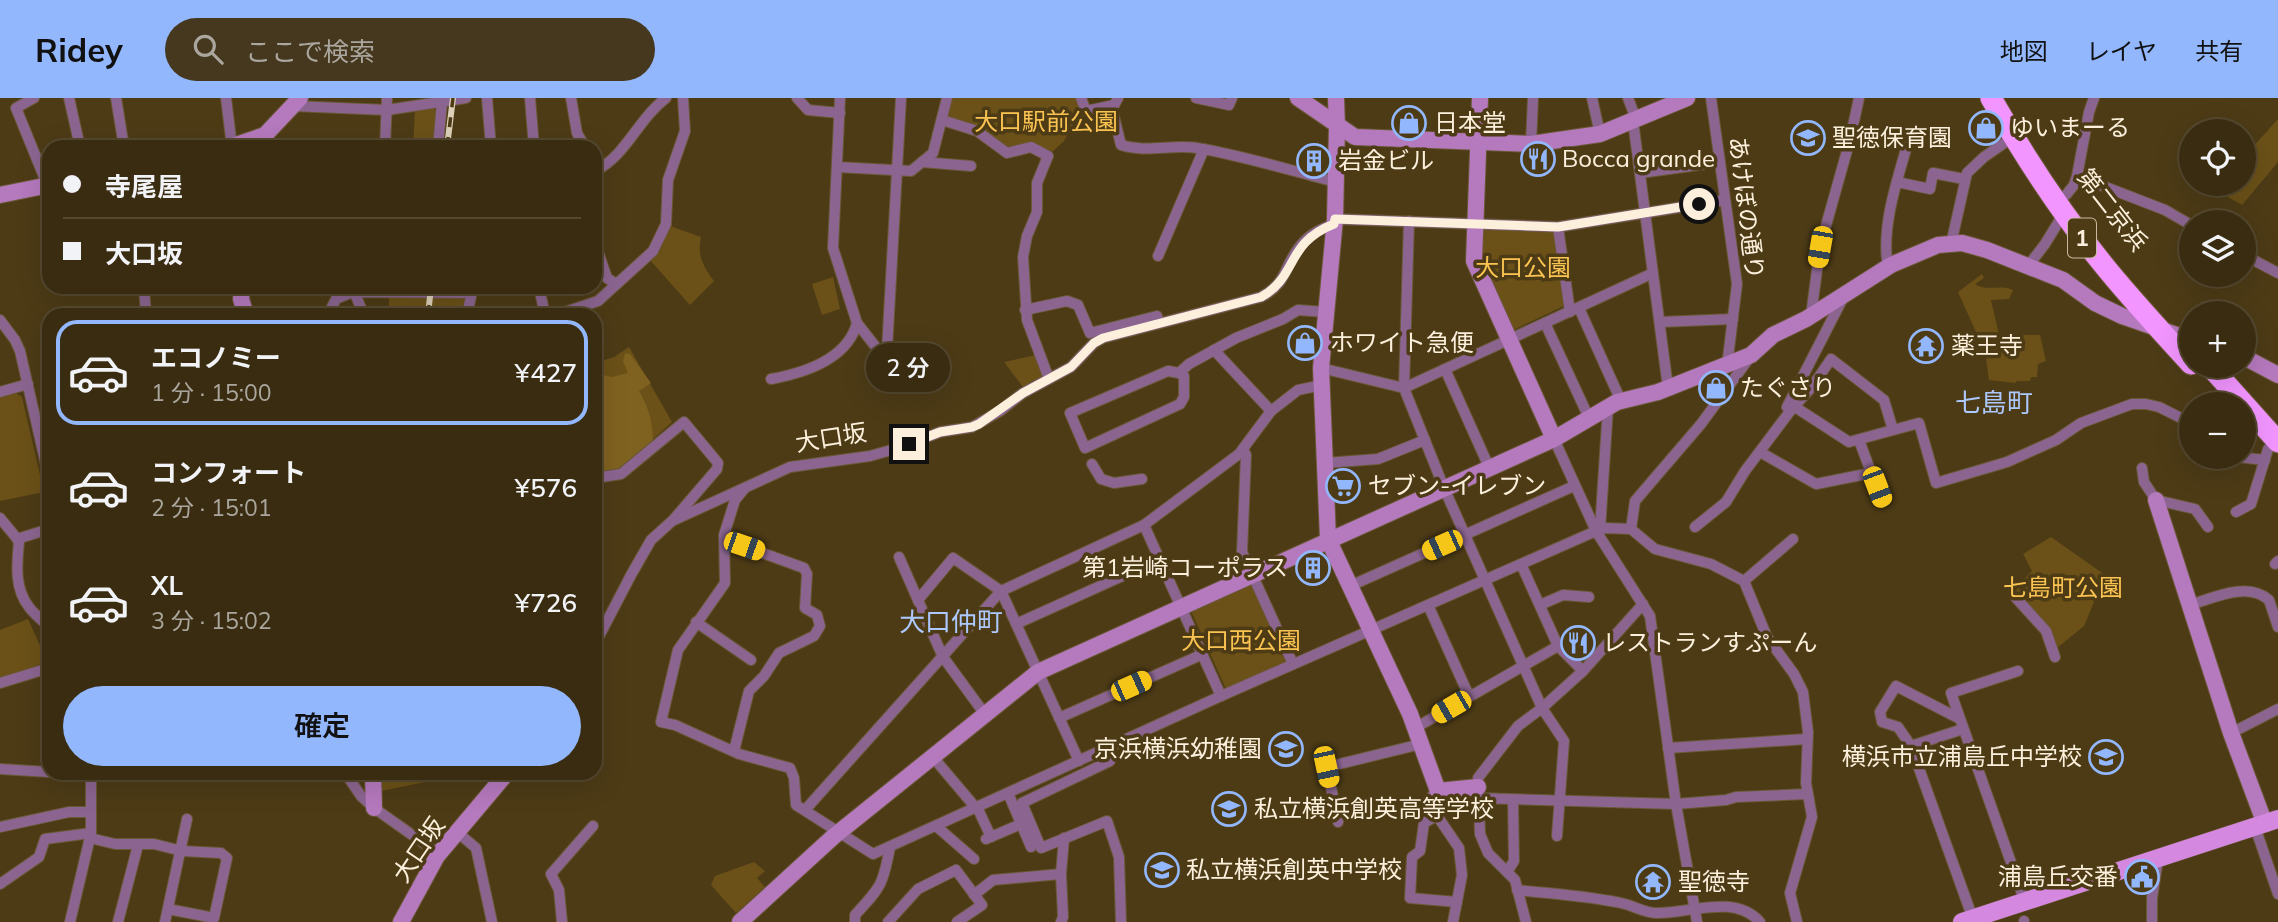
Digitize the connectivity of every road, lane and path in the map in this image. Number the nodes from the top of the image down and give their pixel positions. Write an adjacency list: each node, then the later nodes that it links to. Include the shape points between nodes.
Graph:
1 (34, 98): 60 (street, via 16,108)
2 (69, 98): 42 (street)
3 (116, 98): 43 (street)
4 (226, 98): 44 (street)
5 (387, 98): 34 (street)
6 (466, 98): 32 (street)
7 (487, 98): 48 (street)
8 (530, 98): 49 (street)
9 (571, 98): 50 (street)
10 (666, 98): 56 (street)
11 (683, 98): 84 (street, via 685,131 668,180 664,232 653,251)
12 (797, 98): 35 (street, via 808,110)
13 (841, 98): 35 (street)
14 (901, 98): 59 (street)
15 (947, 98): 36 (street)
16 (1081, 98): 33 (street, via 1086,111)
17 (1196, 98): 18 (street, via 1229,105)
18 (1231, 98)
19 (1298, 98): 38 (street)
20 (1336, 98): 38 (street)
21 (1480, 98): 51 (street)
22 (1533, 98): 52 (street)
23 (1592, 98): 40 (street)
24 (1628, 98): 37 (street)
25 (1686, 98): 37 (street)
26 (1711, 98): 55 (street, あけぼの通り)
27 (1859, 98): 92 (street, via 1820,247)
28 (1991, 98): 41 (highway, 第二京浜 / 1)
29 (2005, 98): 69 (highway, 第二京浜 / 1)
30 (2094, 98): 62 (street)
31 (297, 102): 34 (street); 45 (street)
32 (442, 102): 34 (street); 47 (street)
33 (1116, 102): 53 (street, via 1114,120 1121,145)
34 (387, 110): 46 (street)
35 (840, 113): 58 (street)
36 (942, 120): 54 (street, via 933,153); 89 (street, via 977,131 1007,153 1031,147 1048,156 1037,183 1037,212 1023,257)
37 (1635, 120): 40 (street); 61 (street)
38 (1337, 125): 51 (street, via 1355,137); 64 (street)
39 (1911, 132): 65 (street)
40 (1600, 134): 52 (street)
41 (2013, 137): 63 (street, via 1984,157); 69 (highway, 第二京浜 / 1)
42 (78, 140)
43 (123, 140)
44 (230, 140)
45 (271, 140)
46 (385, 140)
47 (439, 140)
48 (490, 140)
49 (533, 140)
50 (581, 140)
51 (1478, 142): 52 (street); 74 (street)
52 (1531, 144)
53 (1204, 149): 64 (street); 77 (street)
54 (922, 162): 57 (street); 59 (street, via 911,171)
55 (1720, 162): 61 (street); 68 (street, あけぼの通り)
56 (602, 166)
57 (971, 166)
58 (837, 167): 59 (street); 96 (street, via 833,248)
59 (897, 171): 96 (street, via 887,350 879,351)
60 (42, 172)
61 (1640, 173): 70 (street)
62 (2077, 176): 69 (street); 71 (street)
63 (1964, 179): 65 (street, via 1933,173 1930,189); 76 (street)
64 (1336, 182): 72 (street)
65 (1897, 182): 81 (street, via 1886,236)
66 (42, 188): 67 (street)
67 (0, 195)
68 (1725, 200): 70 (street); 93 (street, あけぼの通り, via 1737,284)
69 (2065, 204): 80 (street); 99 (highway, 第二京浜 / 1); 100 (highway, 第二京浜 / 1, via 2103,265)
70 (1645, 213): 75 (street); 82 (street)
71 (2179, 218)
72 (1334, 221): 73 (street); 91 (street); 97 (street, 大口坂, via 1302,244 1271,292)
73 (1409, 221): 74 (street); 118 (street)
74 (1475, 223): 75 (street); 102 (street, via 1474,261)
75 (1558, 227): 90 (street)
76 (1951, 244): 80 (street, via 1987,250); 81 (street, via 1938,245)
77 (1158, 256)
78 (2256, 261): 83 (street)
79 (602, 263): 84 (street, via 607,278)
80 (2028, 266): 100 (street, via 2063,279 2095,303)
81 (1888, 267): 86 (street)
82 (1653, 273): 90 (street); 95 (street)
83 (2278, 273)
84 (616, 284): 88 (street)
85 (344, 294): 87 (street)
86 (1844, 296): 92 (street); 123 (street, via 1787,407)
87 (332, 308)
88 (580, 308)
89 (1025, 310): 97 (street, via 1067,301 1078,305 1090,333 1157,316); 115 (street)
90 (1574, 310): 98 (street); 122 (street)
91 (1326, 312): 103 (street, via 1298,310); 108 (street)
92 (1811, 316): 105 (street, via 1773,335)
93 (1733, 319): 95 (street); 107 (street, あけぼの通り)
94 (0, 320): 116 (street, via 20,351)
95 (1660, 322): 119 (street)
96 (857, 323): 114 (street, via 850,340 827,360 793,376)
97 (1159, 323): 115 (street, 大口坂, via 1103,338 1071,367)
98 (1545, 323): 102 (street); 126 (street)
99 (2179, 329)
100 (2160, 330): 101 (street); 104 (highway, 第二京浜 / 1)
101 (2179, 337)
102 (1509, 340): 109 (street); 129 (street)
103 (1214, 350): 110 (street); 124 (street)
104 (2179, 351)
105 (1751, 355): 107 (street); 154 (street, via 1701,424 1635,501)
106 (2256, 363): 111 (street)
107 (1727, 366): 119 (street)
108 (1321, 368): 117 (street); 118 (street)
109 (1445, 369): 118 (street); 138 (street)
110 (1179, 373): 110 (street, via 1168,371 1070,413 1085,448 1180,404 1184,376)
111 (2278, 375)
112 (2204, 378): 121 (highway, 第二京浜 / 1)
113 (2219, 378): 135 (highway)
114 (772, 379)
115 (1049, 379): 144 (street, 大口坂, via 972,427 940,432 870,456 801,464)
116 (28, 384): 120 (street); 132 (street)
117 (1322, 385): 124 (street, via 1298,390); 136 (street)
118 (1404, 388): 130 (street)
119 (1668, 388): 122 (street)
120 (0, 392)
121 (2216, 392)
122 (1615, 404): 126 (street); 156 (street)
123 (1793, 409): 127 (street, via 1831,359 1884,400); 131 (street, via 1849,442); 134 (street)
124 (1271, 411): 133 (street)
125 (2179, 417): 127 (street, via 2159,407 2132,404 2081,423 2007,463 1936,483 1919,423)
126 (1589, 418): 129 (street)
127 (1893, 430): 131 (street)
128 (2256, 435): 135 (highway)
129 (1553, 439): 138 (street); 143 (street)
130 (1425, 440): 136 (street, via 1378,459); 145 (street)
131 (1858, 440): 140 (street)
132 (42, 447)
133 (1243, 449): 151 (street); 165 (street, via 1242,552)
134 (1760, 452): 140 (street, via 1816,484); 152 (street, via 1726,502)
135 (2272, 453): 148 (street, via 2251,504)
136 (1325, 463): 160 (street)
137 (1092, 464): 142 (street, via 1101,479 1114,483)
138 (1489, 467): 145 (street)
139 (2142, 468): 146 (street)
140 (1871, 473): 147 (street)
141 (602, 477): 150 (street, via 621,474 684,422 718,463)
142 (1142, 479)
143 (1574, 486): 156 (street); 157 (street)
144 (745, 488): 150 (street, 大口坂); 159 (street, via 735,500)
145 (1444, 488): 157 (street); 160 (street)
146 (2155, 500): 153 (street, via 2195,509); 178 (street)
147 (1882, 502)
148 (2236, 512)
149 (0, 518): 158 (street)
150 (672, 522): 186 (street, 大口坂, via 651,540)
151 (1144, 525): 163 (street); 170 (street)
152 (1695, 527)
153 (2208, 527)
154 (1631, 529): 156 (street); 167 (street, via 1655,549 1711,564)
155 (42, 531): 158 (street)
156 (1598, 531): 164 (street); 175 (street)
157 (1465, 535): 166 (street); 168 (street)
158 (17, 539): 181 (street, via 16,577 23,598)
159 (724, 539): 183 (street, via 725,583); 214 (street, via 804,568 805,608 817,615 820,626 814,636 779,653 749,691)
160 (1328, 539): 165 (street); 168 (street)
161 (1793, 539): 167 (street)
162 (899, 557): 173 (street)
163 (1160, 559): 179 (street); 184 (street)
164 (1521, 564): 166 (street); 177 (street)
165 (1252, 575): 179 (street); 193 (street)
166 (1485, 580): 176 (street); 194 (street)
167 (1744, 581): 209 (street, via 1767,637 1803,692)
168 (1350, 586): 187 (street)
169 (2278, 591): 174 (street)
170 (1001, 592): 173 (street, via 953,558); 184 (street); 190 (street)
171 (1589, 597): 177 (street, via 1563,595)
172 (2015, 598): 191 (street, via 2046,631)
173 (918, 600): 190 (street)
174 (2269, 600): 178 (street, via 2252,592 2234,592); 185 (street)
175 (1643, 604): 196 (street); 213 (street, via 1650,616)
176 (1428, 605): 187 (street); 201 (street)
177 (1539, 605): 188 (street)
178 (2190, 605): 208 (street)
179 (1181, 607): 189 (street); 198 (street)
180 (42, 614): 181 (street)
181 (38, 616): 182 (street)
182 (42, 620)
183 (696, 622): 192 (street); 214 (street, via 678,650 661,722)
184 (1016, 624): 198 (street)
185 (2278, 627)
186 (602, 630)
187 (1371, 630): 193 (street); 207 (street)
188 (1558, 646): 194 (street); 196 (street)
189 (1203, 654): 200 (street); 205 (street)
190 (943, 656): 204 (street); 232 (street)
191 (2055, 657)
192 (751, 660)
193 (1293, 664): 200 (street)
194 (1523, 665): 201 (street); 202 (street)
195 (42, 670): 199 (street)
196 (1583, 671): 202 (street)
197 (2018, 671): 206 (street, via 1951,694)
198 (1038, 672): 204 (street); 205 (street)
199 (0, 683)
200 (1221, 696): 212 (street)
201 (1469, 696): 207 (street)
202 (1542, 708): 224 (street, via 1518,726 1478,778); 228 (street, via 1564,741)
203 (2278, 709): 208 (street)
204 (984, 713): 215 (street)
205 (1059, 718): 216 (street)
206 (1962, 724): 211 (street); 211 (street, via 1896,686 1880,712 1882,722 1898,727); 261 (street)
207 (1415, 728): 210 (street)
208 (2231, 733): 237 (street)
209 (1807, 739): 213 (street); 226 (street)
210 (1421, 744): 223 (street); 236 (street, via 1326,767)
211 (1911, 746): 264 (street)
212 (1106, 748): 216 (street); 246 (street, via 1110,761 1022,803 1041,848)
213 (1668, 748): 229 (street)
214 (734, 751): 232 (street, via 790,768 796,804)
215 (932, 756): 231 (street); 242 (street)
216 (1079, 761): 225 (street)
217 (0, 769): 218 (street)
218 (42, 772)
219 (91, 780): 233 (street)
220 (350, 780): 230 (street)
221 (373, 780): 230 (street)
222 (501, 780): 243 (street, 大口坂)
223 (1438, 791): 224 (street); 234 (street, via 1432,796)
224 (1478, 792): 227 (street); 254 (street, via 1480,834 1488,853)
225 (1007, 793): 231 (street); 238 (street)
226 (1807, 794): 229 (street); 281 (street, via 1810,830 1790,893)
227 (1513, 800): 228 (street); 254 (street, via 1514,861)
228 (1559, 802): 229 (street); 245 (street)
229 (1676, 804): 262 (street)
230 (374, 808): 251 (street)
231 (976, 808): 238 (street, via 989,838); 240 (street)
232 (805, 810): 242 (street)
233 (91, 812): 241 (street, via 69,812); 244 (street)
234 (1438, 814): 260 (street, via 1459,848 1462,875); 260 (street, via 1424,823 1420,852 1412,857 1410,898)
235 (187, 819): 250 (street)
236 (1338, 822)
237 (2266, 823): 253 (main road); 258 (street)
238 (1021, 824): 249 (street)
239 (593, 826): 270 (street, via 551,874 559,890)
240 (936, 826): 248 (street); 252 (street)
241 (0, 827)
242 (840, 831): 248 (street, via 873,854); 271 (street)
243 (457, 832): 251 (street, 大口坂); 269 (street, via 476,848)
244 (90, 835): 247 (street, via 115,844); 256 (street, via 45,839 40,857); 265 (street)
245 (1558, 836)
246 (1065, 838): 255 (street); 276 (street, via 1107,821 1119,856)
247 (138, 845): 250 (street); 266 (street)
248 (890, 846): 272 (street, via 884,879 855,915)
249 (1031, 847)
250 (182, 851): 263 (street); 263 (street, via 221,853 227,858 214,918)
251 (439, 854): 268 (street, 大口坂)
252 (974, 859)
253 (2158, 859): 261 (main road); 282 (street)
254 (1507, 872): 257 (street)
255 (1061, 874): 259 (street, via 993,880); 275 (street)
256 (0, 884)
257 (1517, 890): 262 (street, via 1626,904 1656,914); 278 (street)
258 (2278, 894)
259 (974, 895): 273 (street, via 956,870 918,889); 274 (street, via 982,905)
260 (1457, 902): 277 (street)
261 (2025, 902): 264 (main road)
262 (1694, 908): 279 (street); 280 (street, via 1731,907 1752,913)
263 (168, 909): 267 (street)
264 (1968, 920)
265 (70, 922)
266 (118, 922)
267 (165, 922)
268 (401, 922)
269 (492, 922)
270 (562, 922)
271 (740, 922)
272 (855, 922)
273 (888, 922)
274 (957, 922)
275 (1061, 922)
276 (1121, 922)
277 (1452, 922)
278 (1526, 922)
279 (1696, 922)
280 (1760, 922)
281 (1797, 922)
282 (2152, 922)

